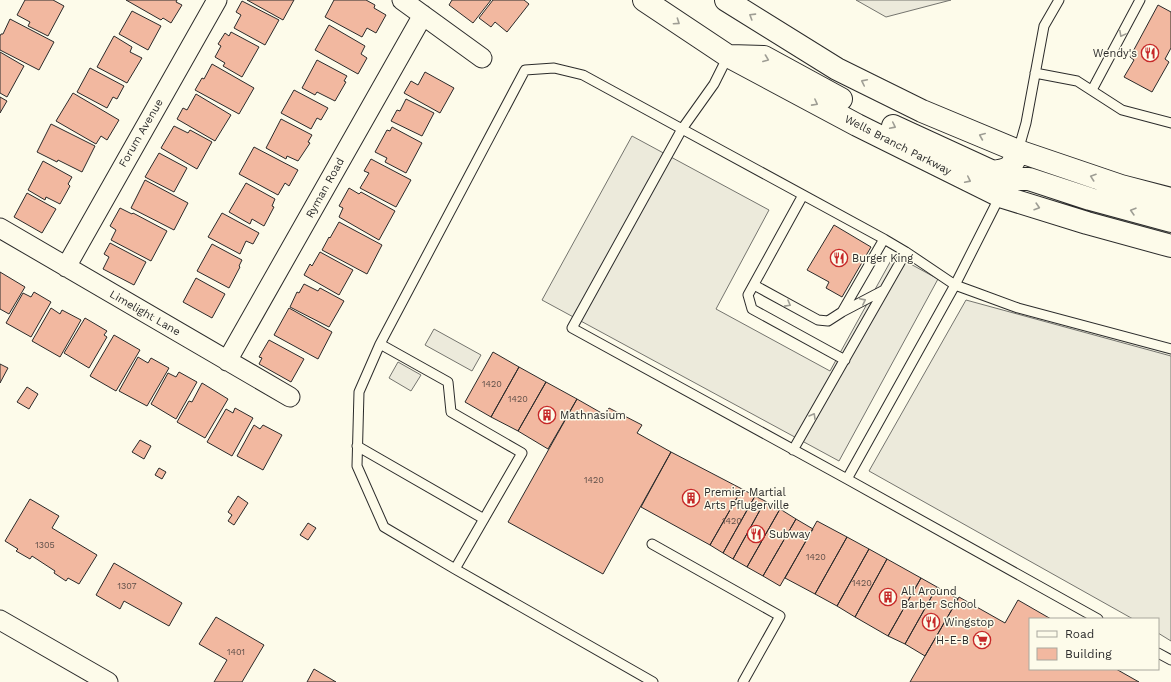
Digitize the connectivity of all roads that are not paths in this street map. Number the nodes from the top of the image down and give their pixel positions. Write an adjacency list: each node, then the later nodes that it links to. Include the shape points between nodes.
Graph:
1 (217, 0): 23 (street, Forum Avenue)
2 (402, 0): 7 (street)
3 (644, 0): 8 (main road, Wells Branch Parkway, one-way to 8)
4 (726, 0): 14 (main road, one-way to 4, via 922,111 837,68)
5 (1059, 0): 10 (lane, via 1044,26)
6 (1140, 0): 11 (lane, one-way to 11)
7 (423, 15): 9 (street); 31 (street, Ryman Road)
8 (728, 56): 13 (lane, via 714,84); 14 (main road, one-way to 14, via 764,57 892,126 993,172 1006,170 1013,164); 16 (main road, Wells Branch Parkway, one-way to 16, via 857,125)
9 (482, 58)
10 (1035, 73): 11 (lane, via 1077,81); 14 (lane)
11 (1092, 90): 12 (lane, via 1122,110)
12 (1171, 123)
13 (682, 129): 15 (lane); 28 (lane, via 583,75 554,68 525,70); 34 (lane, via 572,328)
14 (1018, 151): 17 (main road, one-way to 14, via 1121,186)
15 (803, 195): 20 (lane); 24 (lane)
16 (1000, 196): 18 (main road, one-way to 16, via 1029,179 1009,179); 21 (main road, Wells Branch Parkway, one-way to 21); 25 (lane)
17 (1171, 199)
18 (1171, 222)
19 (0, 228): 23 (street, Limelight Lane)
20 (884, 239): 22 (lane); 27 (lane)
21 (1171, 246)
22 (906, 252): 25 (lane); 26 (lane)
23 (66, 267): 31 (street, Limelight Lane)
24 (754, 285): 27 (lane, one-way to 27, via 818,320 828,321); 30 (lane, via 748,295 752,309)
25 (955, 285): 29 (lane, via 1018,308); 35 (lane)
26 (884, 290): 27 (lane, one-way to 26); 30 (lane)
27 (842, 312)
28 (380, 344): 33 (lane, via 360,392); 36 (lane, via 448,382 451,412 522,453)
29 (1171, 349)
30 (845, 360): 34 (lane, one-way to 30)
31 (227, 361): 32 (street, Limelight Lane)
32 (290, 397)
33 (357, 446): 36 (lane); 38 (lane, via 357,466 384,527)
34 (793, 450): 35 (lane)
35 (847, 479): 39 (lane)
36 (484, 519): 38 (lane)
37 (652, 544): 45 (lane, via 780,616)
38 (455, 569): 44 (lane)
39 (1096, 618)
40 (0, 620): 43 (street)
41 (1159, 653): 42 (lane)
42 (1171, 660)
43 (108, 682)
44 (653, 682)
45 (743, 682)

